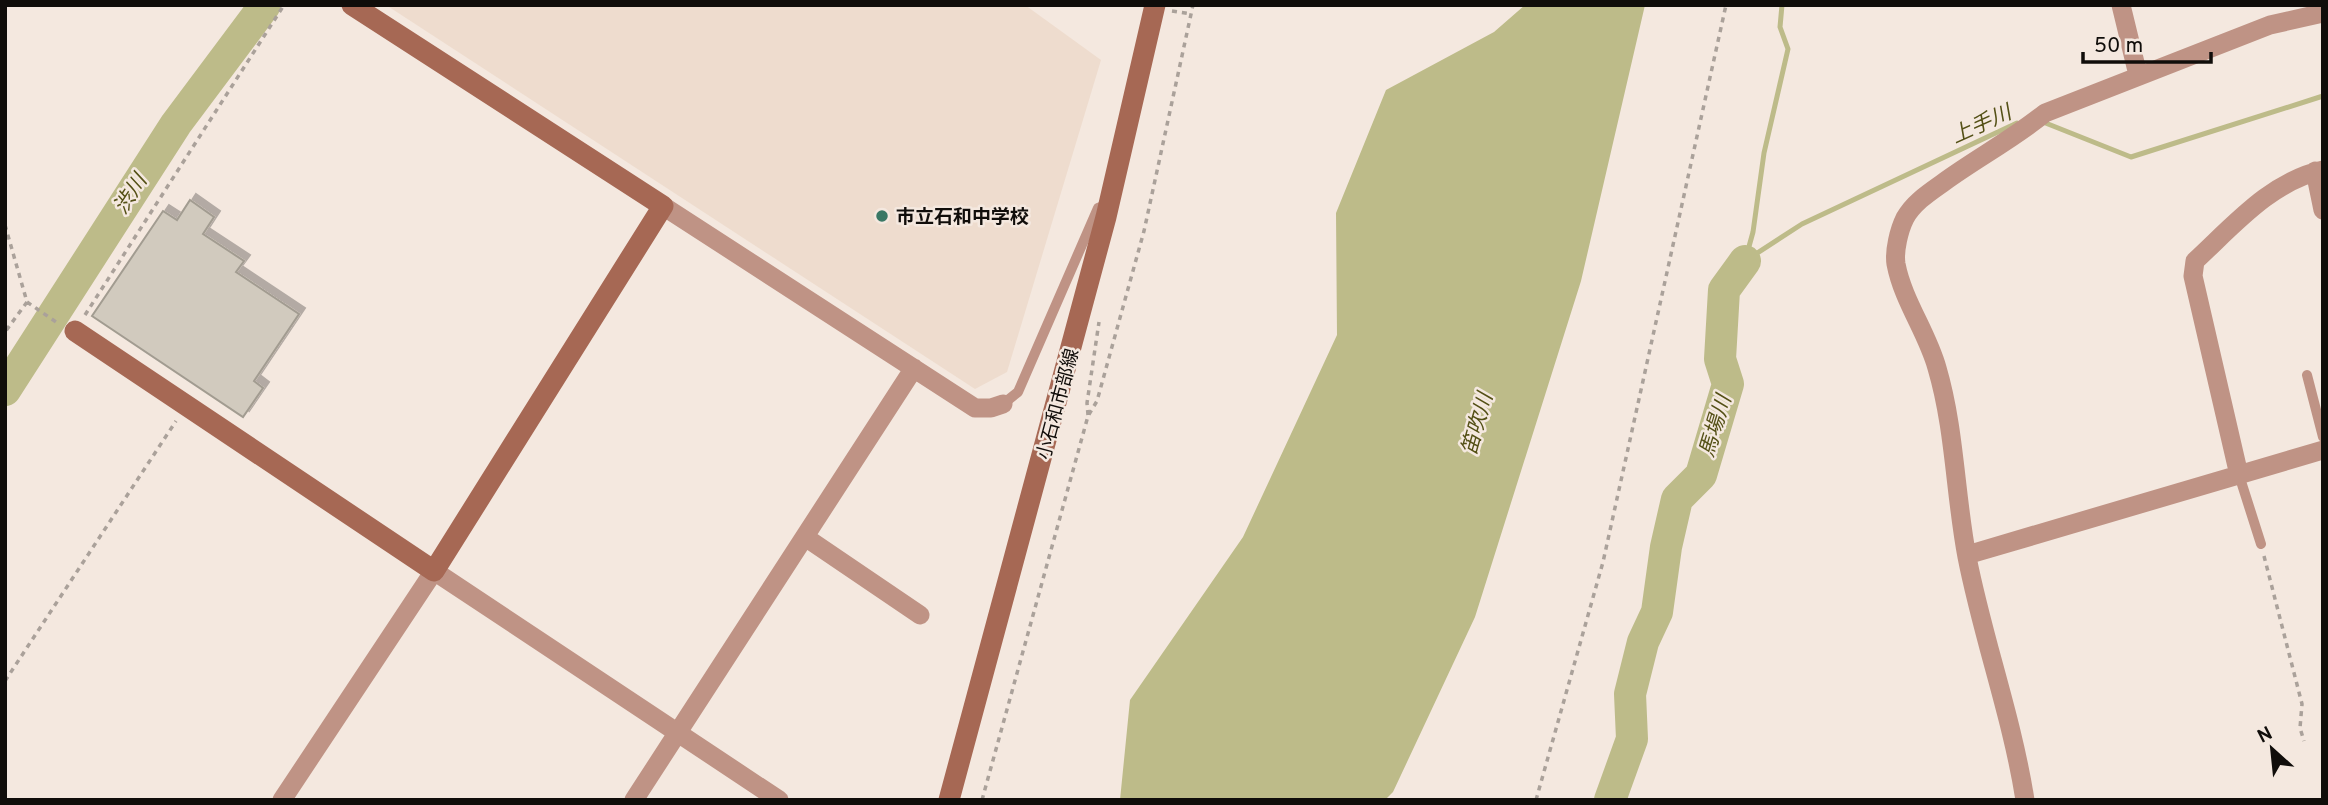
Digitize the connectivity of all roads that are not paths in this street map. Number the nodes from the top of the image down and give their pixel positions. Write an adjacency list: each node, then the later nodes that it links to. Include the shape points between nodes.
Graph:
1 (352, 5): 8 (street)
2 (2121, 5): 5 (street)
3 (1161, 8): 7 (street, 小石和市部線)
4 (2323, 13): 5 (street, via 2270,24)
5 (2137, 75): 19 (street, via 2045,113 1918,200 1906,217 1896,260 1901,285 1925,331 1937,368)
6 (2319, 170): 9 (street); 16 (street, via 2267,195 2195,261 2193,276)
7 (1110, 203): 13 (lane, via 1098,208 1018,392); 26 (street, 小石和市部線)
8 (663, 205): 11 (street); 20 (street)
9 (2323, 209)
10 (66, 327): 20 (street)
11 (914, 368): 13 (street, via 975,408); 17 (street)
12 (2307, 375): 14 (lane)
13 (1003, 404)
14 (2323, 437)
15 (2323, 450): 16 (street)
16 (2239, 475): 18 (lane); 19 (street)
17 (805, 537): 21 (street); 22 (street)
18 (2261, 544)
19 (1967, 555): 27 (street, via 2018,755)
20 (435, 571): 22 (street); 23 (street)
21 (920, 615)
22 (679, 733): 24 (street); 25 (street)
23 (282, 800)
24 (634, 800)
25 (779, 800)
26 (949, 800)
27 (2025, 800)

